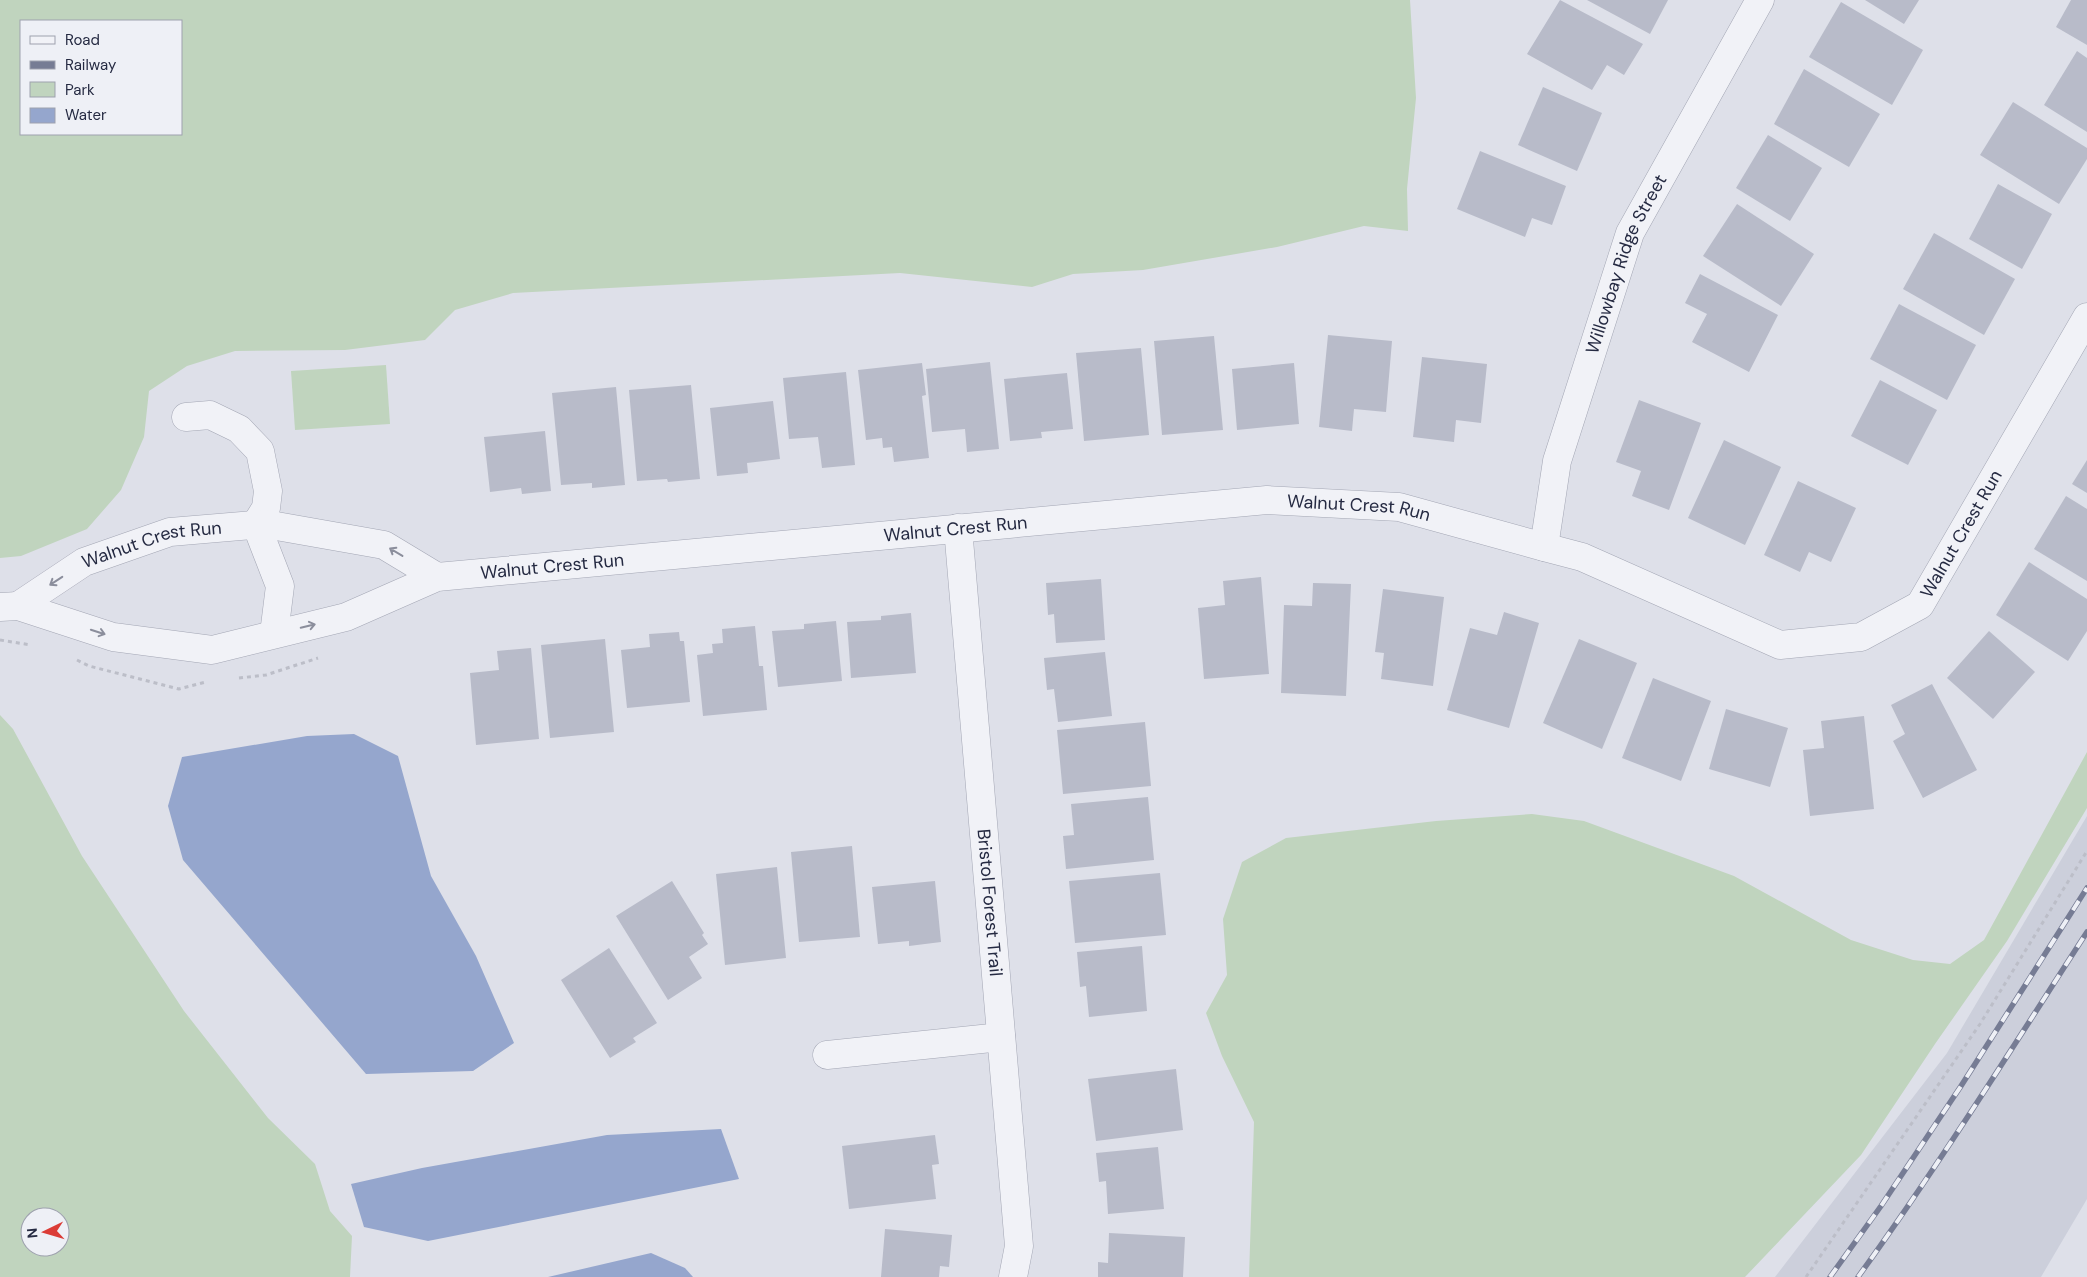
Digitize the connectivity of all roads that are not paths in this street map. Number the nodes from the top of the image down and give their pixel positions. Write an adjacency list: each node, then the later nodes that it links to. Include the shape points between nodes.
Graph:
1 (1760, 0): 6 (street, Willowbay Ridge Street, via 1630,233 1557,461)
2 (2087, 318): 6 (street, Walnut Crest Run, via 1920,605 1861,637 1780,644 1582,557)
3 (186, 416): 4 (street, via 210,415 239,430 260,451 268,491 266,508)
4 (256, 524): 7 (street, Walnut Crest Run, one-way to 4, via 384,545); 8 (street, Walnut Crest Run, one-way to 8, via 170,532 84,562); 9 (street, via 280,586)
5 (958, 528): 6 (street, Walnut Crest Run, via 1267,500 1399,506); 7 (street, Walnut Crest Run); 10 (street, Bristol Forest Trail)
6 (1544, 547)
7 (437, 577): 9 (street, Walnut Crest Run, one-way to 7, via 346,617)
8 (9, 607): 9 (street, Walnut Crest Run, one-way to 9, via 113,637 212,650)
9 (274, 634)
10 (1001, 1038): 11 (street); 12 (street, Bristol Forest Trail, via 1019,1246)
11 (827, 1055)
12 (1013, 1277)

